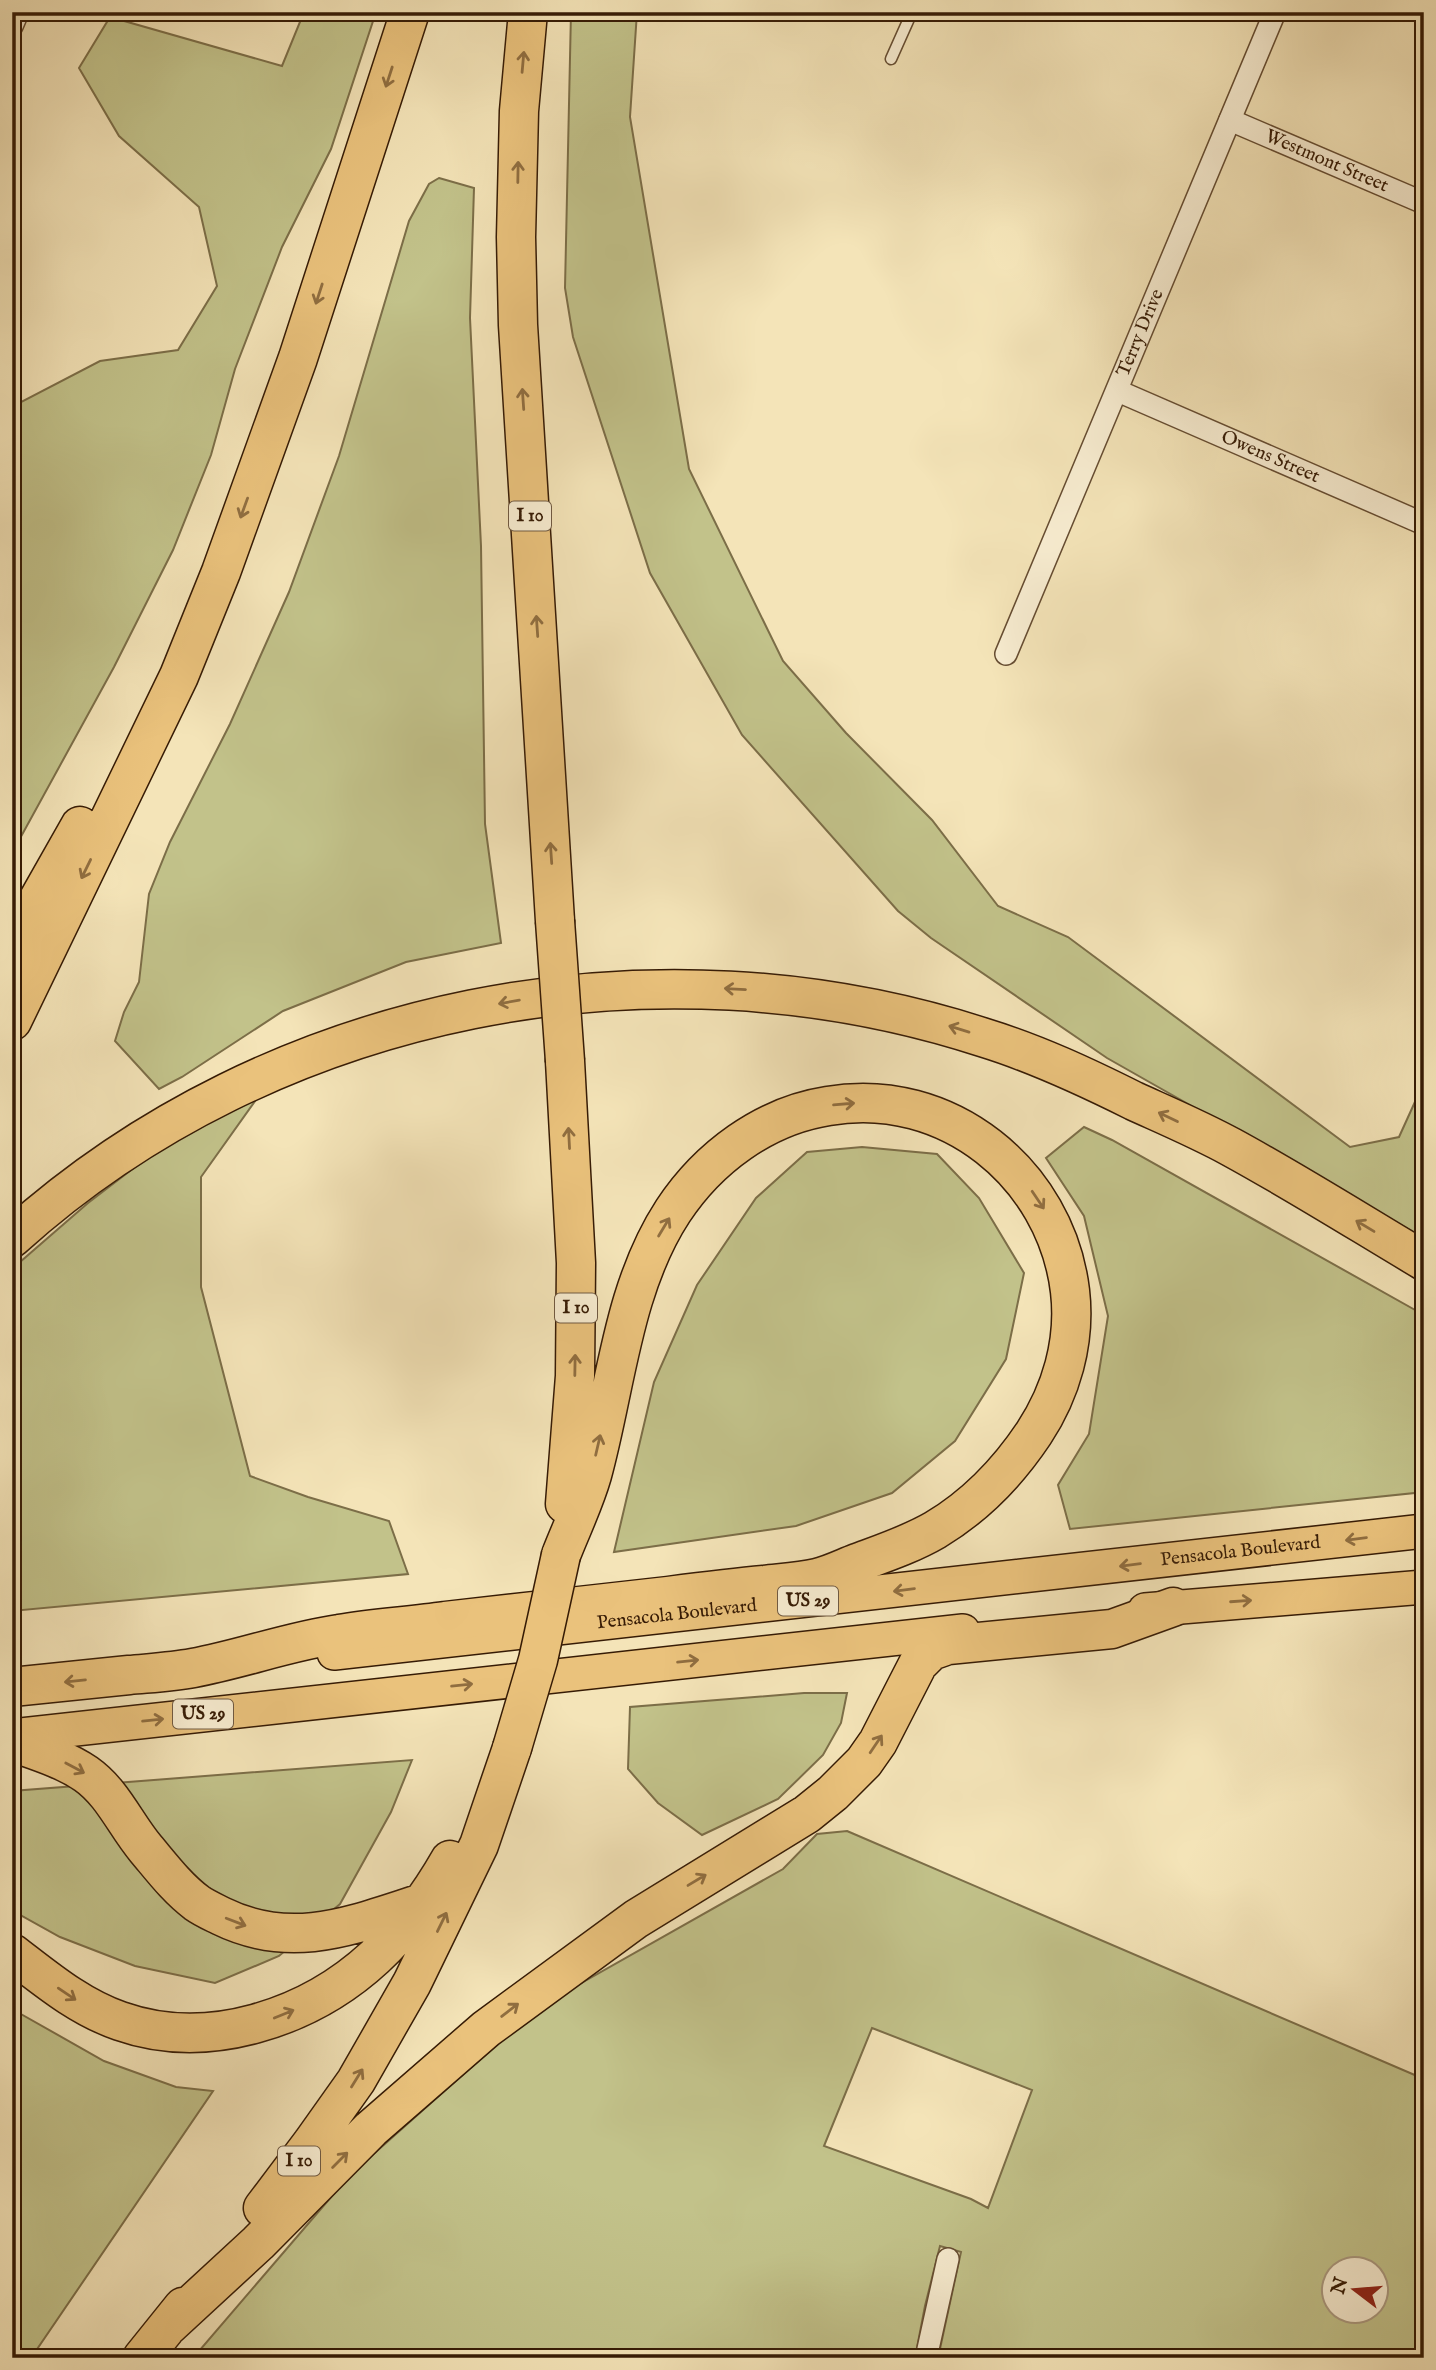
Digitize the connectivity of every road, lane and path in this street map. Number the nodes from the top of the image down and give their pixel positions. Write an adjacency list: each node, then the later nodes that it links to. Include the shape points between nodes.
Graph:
1 (18, 12): 6 (street)
2 (410, 12): 13 (highway, one-way to 13, via 298,358)
3 (528, 12): 19 (highway, I 10, one-way to 3, bridge, via 575,1376 576,1263 518,326 519,111)
4 (912, 12): 7 (lane)
5 (1275, 12): 8 (street, Terry Drive)
6 (12, 26)
7 (891, 59)
8 (1230, 120): 9 (street, Westmont Street); 10 (street, Terry Drive)
9 (1424, 203)
10 (1118, 391): 11 (street, Owens Street); 12 (street, Terry Drive)
11 (1424, 524)
12 (1006, 654)
13 (179, 676): 14 (highway, via 113,769); 15 (highway, one-way to 15)
14 (12, 946)
15 (12, 1021)
16 (12, 1238): 17 (highway, one-way to 16, via 1230,1146 1022,1051 875,1008 760,991 681,988 599,990 505,1002 416,1021 334,1047 254,1080 177,1120 104,1166)
17 (1424, 1261)
18 (1424, 1531): 22 (main road, Pensacola Boulevard / US 29, one-way to 22)
19 (561, 1555): 22 (highway, one-way to 22, via 591,1479 641,1275 675,1208 719,1159 772,1122 830,1105 870,1103 920,1111 952,1124 983,1142 1026,1182 1057,1236 1068,1270 1072,1327 1067,1358 1057,1391 1022,1451 997,1481 940,1527 913,1542 816,1578 335,1634); 26 (highway, I 10, bridge, via 538,1660)
20 (1424, 1587): 21 (main road, US 29, one-way to 20)
21 (1173, 1607): 24 (main road, US 29, one-way to 21); 30 (highway, one-way to 21, via 371,2129 486,2029 636,1919 807,1814 840,1787 878,1742 918,1664 931,1651 948,1645 1112,1629)
22 (191, 1668): 23 (highway, Pensacola Boulevard / US 29, one-way to 23)
23 (12, 1687)
24 (12, 1735)
25 (12, 1742): 27 (highway, one-way to 27, via 85,1773 107,1791 174,1883 199,1905 234,1922 301,1935)
26 (512, 1748): 27 (highway); 30 (highway, I 10, one-way to 26, via 266,2204 356,2081 412,1983 479,1845)
27 (422, 1903): 28 (highway, one-way to 27, via 76,2000 120,2021 166,2031 217,2031 268,2020 322,1995 374,1958)
28 (12, 1953)
29 (948, 2259): 32 (street)
30 (167, 2327): 31 (highway, I 10)
31 (142, 2358)
32 (926, 2358)

